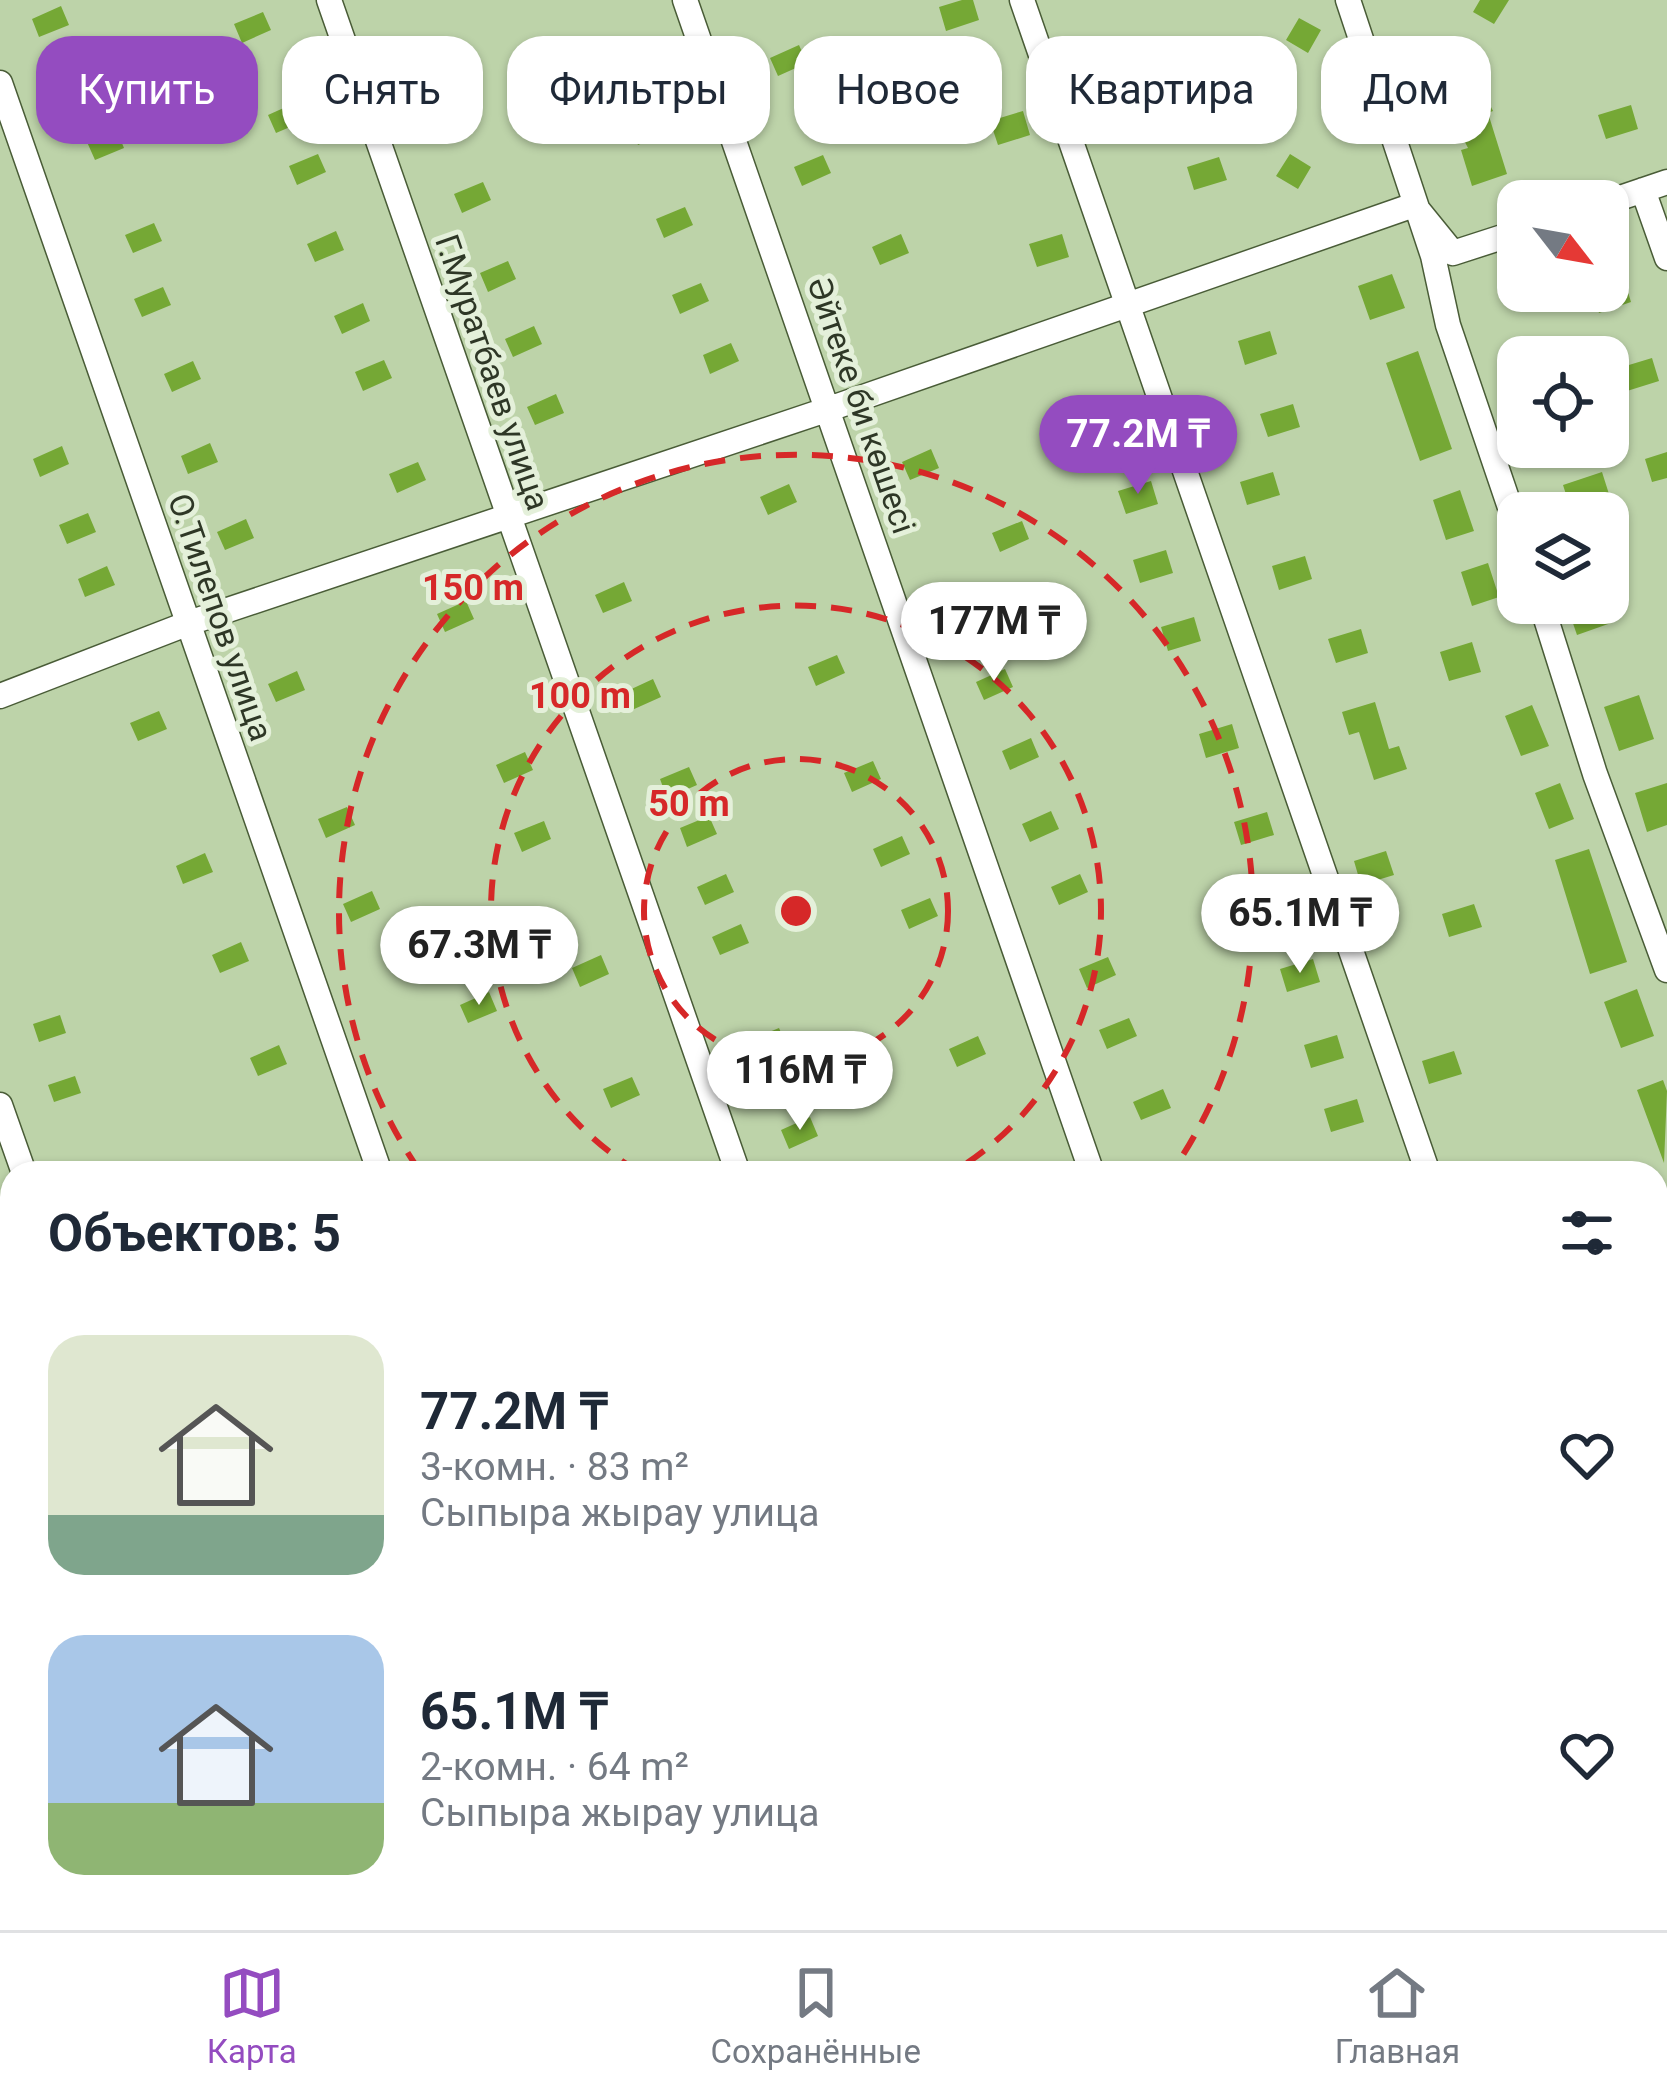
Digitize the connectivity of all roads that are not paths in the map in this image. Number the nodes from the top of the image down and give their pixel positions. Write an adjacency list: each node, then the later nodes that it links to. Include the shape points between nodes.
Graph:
1 (329, 0): 13 (street, Г.Муратбаев улица)
2 (685, 0): 11 (street, Әйтеке би көшесі)
3 (1022, 0): 10 (street)
4 (1348, 0): 7 (street)
5 (0, 82): 14 (street, О.Тилепов улица)
6 (1655, 186): 9 (street)
7 (1414, 205): 8 (street, via 1453,253); 10 (street); 12 (street)
8 (1497, 239)
9 (1667, 258)
10 (1129, 304): 11 (street); 23 (street)
11 (829, 409): 13 (street); 22 (street, Әйтеке би көшесі)
12 (1505, 492)
13 (507, 515): 14 (street); 21 (street, Г.Муратбаев улица)
14 (189, 623): 16 (street); 20 (street, О.Тилепов улица)
15 (1547, 624): 17 (street)
16 (0, 696)
17 (1667, 970)
18 (0, 1105): 19 (street)
19 (20, 1161)
20 (376, 1161)
21 (734, 1161)
22 (1088, 1161)
23 (1423, 1161)

